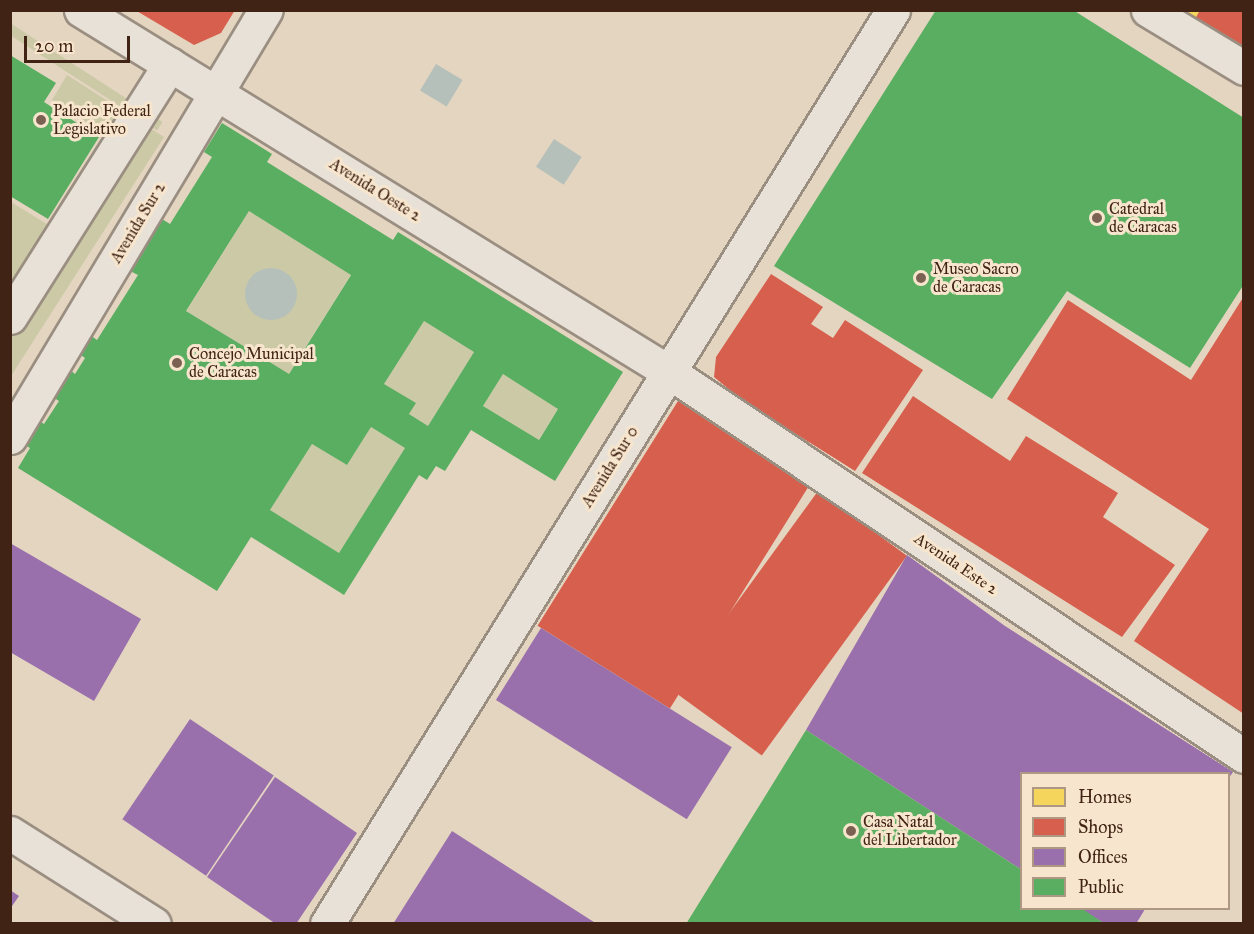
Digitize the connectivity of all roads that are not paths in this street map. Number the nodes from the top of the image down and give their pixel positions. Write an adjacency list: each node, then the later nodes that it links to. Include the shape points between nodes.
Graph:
1 (81, 10): 5 (street, Avenida Oeste 2)
2 (266, 10): 7 (street, Avenida Sur 2)
3 (893, 10): 9 (street, Avenida Sur 0)
4 (1148, 10): 6 (street)
5 (171, 64): 7 (street, Avenida Oeste 2); 8 (street)
6 (1244, 68)
7 (217, 92): 9 (street, Avenida Oeste 2); 10 (street, Avenida Sur 2)
8 (10, 317)
9 (669, 372): 11 (street, Avenida Este 2); 14 (street, Avenida Sur 0)
10 (10, 437)
11 (1244, 756)
12 (10, 833): 13 (street)
13 (154, 924)
14 (327, 924)

